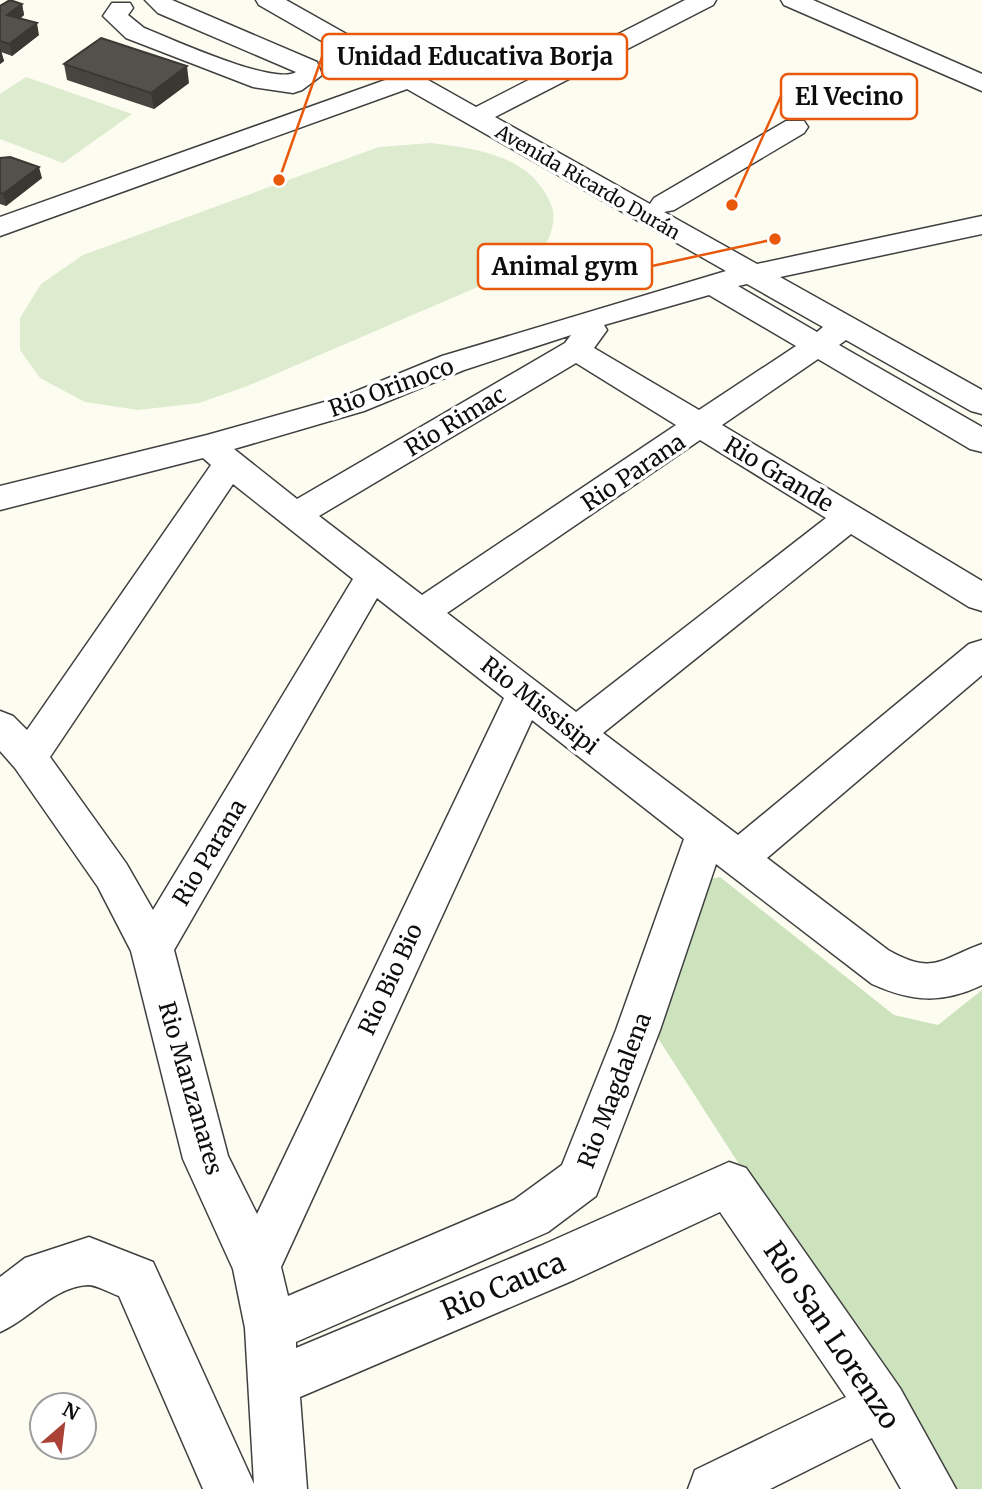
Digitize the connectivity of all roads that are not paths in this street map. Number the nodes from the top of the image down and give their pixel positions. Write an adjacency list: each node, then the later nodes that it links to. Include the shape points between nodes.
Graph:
1 (157, 0): 9 (street, via 308,67 309,75 301,82)
2 (268, 0): 7 (street, Avenida Ricardo Durán)
3 (297, 0): 10 (street, Avenida Ricardo Durán)
4 (704, 0): 10 (street)
5 (793, 0): 8 (street)
6 (121, 3): 9 (street, via 116,16 135,33 262,82)
7 (408, 80): 10 (street, Avenida Ricardo Durán); 11 (street)
8 (982, 83)
9 (284, 86): 11 (street)
10 (483, 113): 13 (street, Avenida Ricardo Durán); 16 (street, Avenida Ricardo Durán)
11 (317, 115): 15 (street)
12 (795, 127): 13 (street)
13 (664, 204): 16 (street, Avenida Ricardo Durán)
14 (982, 225): 16 (street, Rio Orinoco)
15 (0, 227)
16 (766, 271): 17 (street, Rio Orinoco); 19 (street, Avenida Ricardo Durán); 22 (street, Avenida Ricardo Durán)
17 (714, 285): 18 (street, Rio Orinoco); 20 (street)
18 (604, 315): 21 (street, Rio Rimac); 26 (street, Rio Orinoco, via 453,363)
19 (843, 328): 20 (street, Rio Parana); 23 (street, Avenida Ricardo Durán)
20 (816, 344): 24 (street, Rio Parana); 25 (street)
21 (576, 350): 24 (street, Rio Grande); 28 (street, Rio Rimac)
22 (982, 381)
23 (982, 404)
24 (701, 426): 29 (street, Rio Grande); 32 (street, Rio Parana)
25 (982, 441)
26 (219, 454): 27 (street, Rio Orinoco); 28 (street, Rio Missisipi); 36 (street)
27 (5, 499)
28 (295, 515): 30 (street, Rio Missisipi)
29 (850, 517): 31 (street, Rio Grande); 35 (street)
30 (373, 575): 32 (street, Rio Missisipi); 38 (street, Rio Parana)
31 (982, 598)
32 (421, 613): 34 (street, Rio Missisipi)
33 (982, 654): 37 (street)
34 (525, 694): 35 (street, Rio Missisipi); 41 (street, Rio Bio Bio)
35 (576, 733): 37 (street, Rio Missisipi)
36 (15, 741): 38 (street, Rio Manzanares, via 112,875)
37 (722, 846): 39 (street, Rio Missisipi, via 873,963 908,981 926,983 965,974); 43 (street, Rio Magdalena, via 638,1030 579,1180 531,1216)
38 (152, 949): 41 (street, Rio Manzanares, via 206,1159)
39 (982, 962)
40 (729, 1184): 44 (street, Rio Cauca, via 557,1263); 45 (street, Rio San Lorenzo)
41 (257, 1266): 43 (street, Rio Manzanares)
42 (0, 1307): 46 (street, via 42,1275 89,1261 136,1279)
43 (270, 1328): 44 (street, Rio Manzanares)
44 (276, 1382): 47 (street, Rio Manzanares)
45 (882, 1406): 48 (street); 49 (street, Rio San Lorenzo)
46 (230, 1489)
47 (281, 1489)
48 (714, 1489)
49 (930, 1489)

